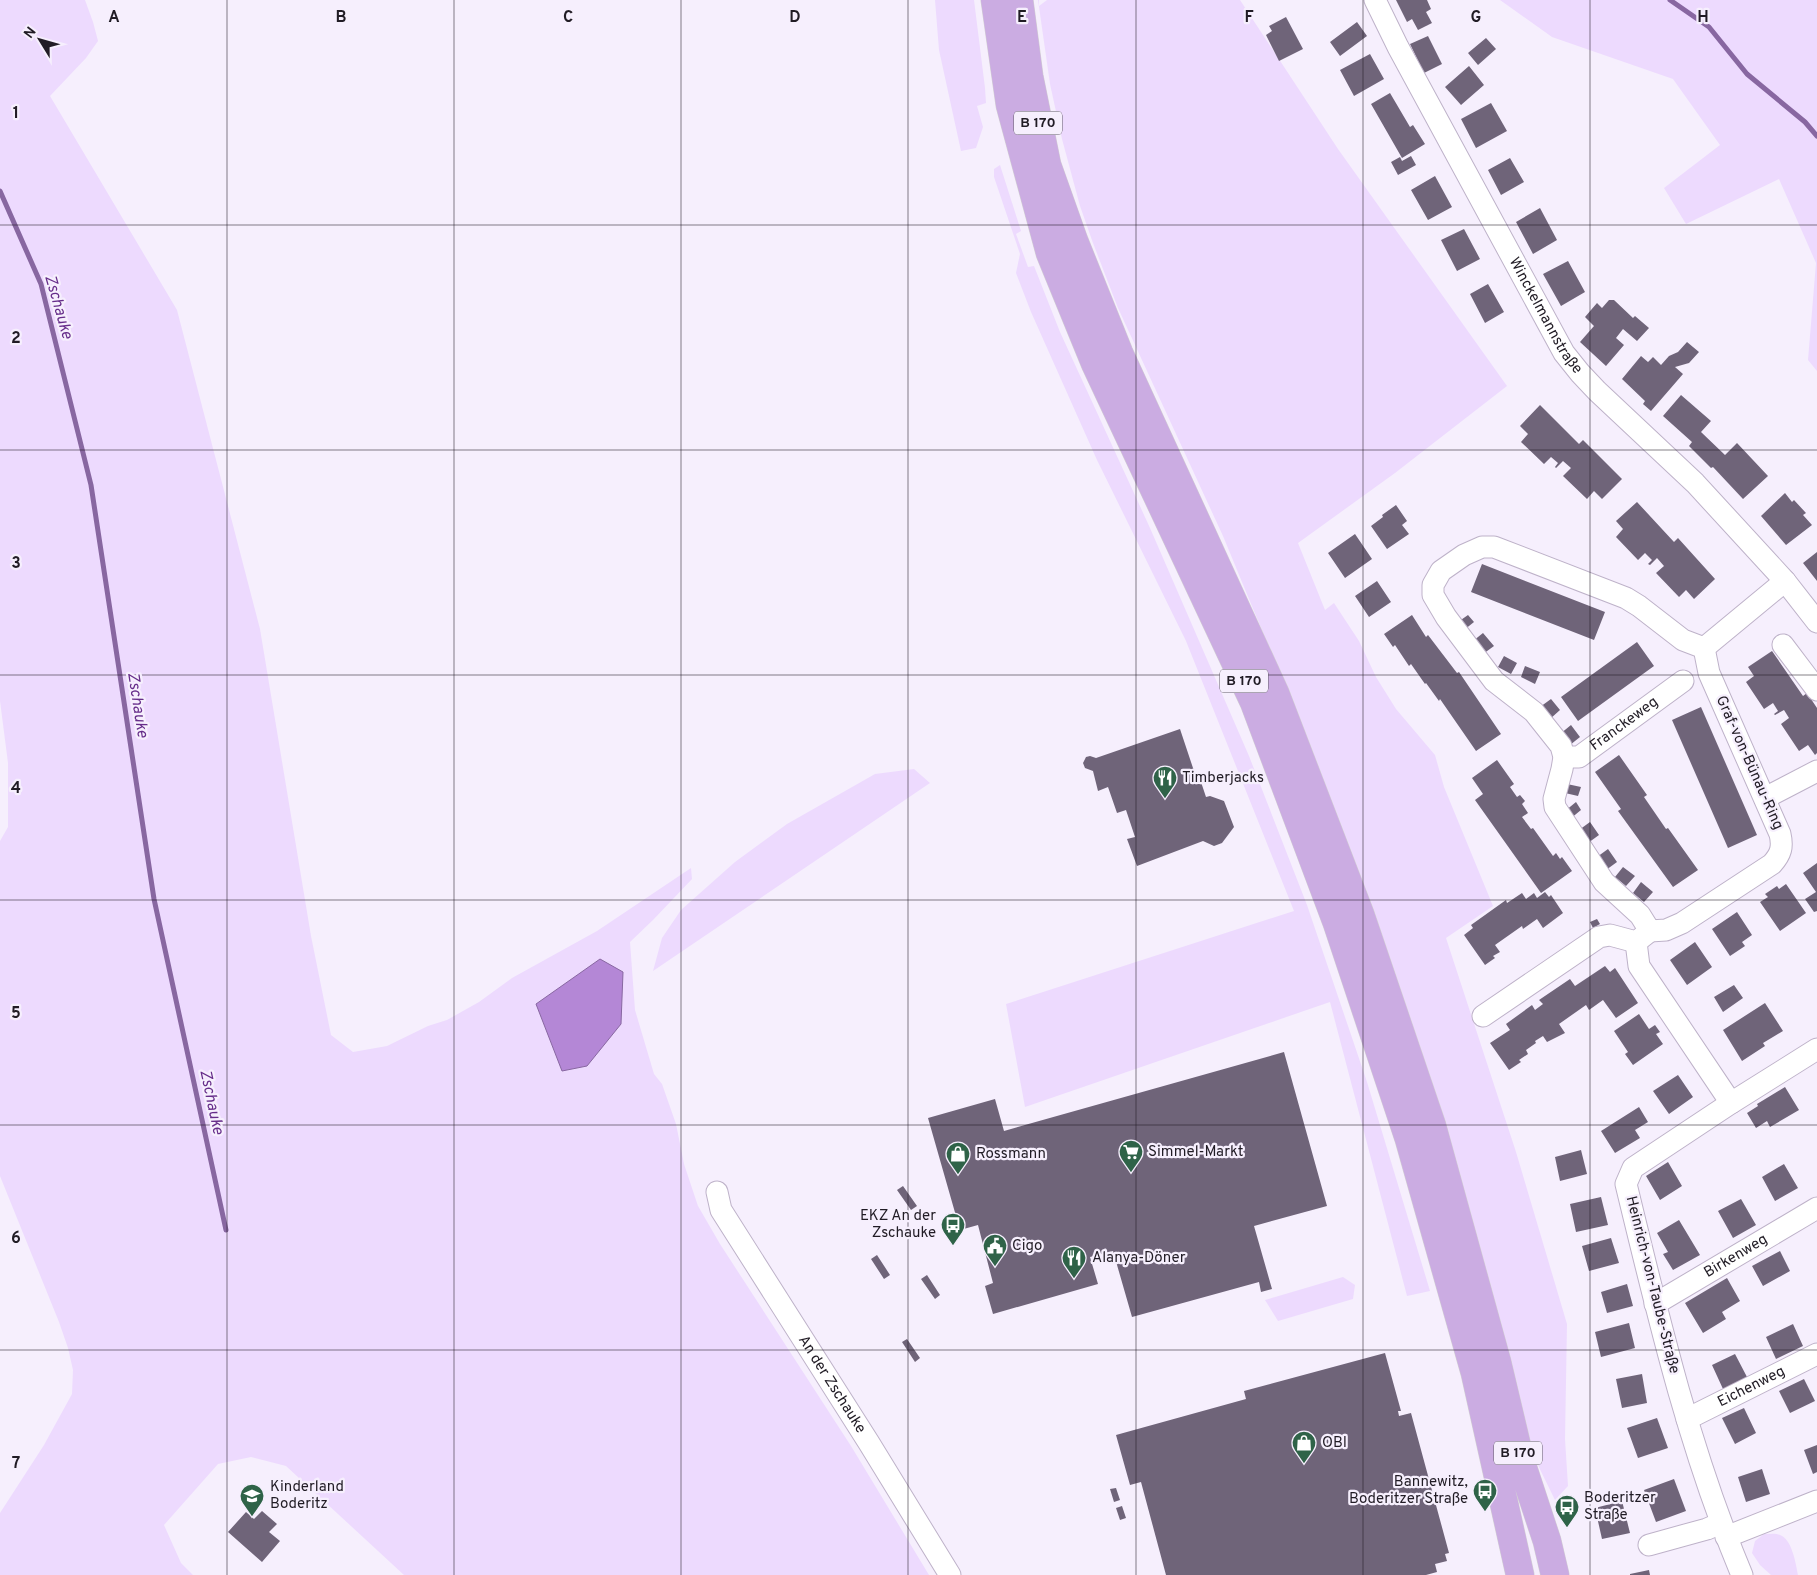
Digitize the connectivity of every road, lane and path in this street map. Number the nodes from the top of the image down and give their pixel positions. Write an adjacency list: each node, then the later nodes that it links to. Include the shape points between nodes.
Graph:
1 (995, 0): 26 (main road, B 170, via 1010,105 1050,253 1095,363 1254,702 1337,923 1408,1139 1470,1354)
2 (1019, 0): 27 (main road, B 170, via 1029,76 1047,165 1074,241 1119,353 1275,693 1363,923 1432,1126 1497,1362 1520,1459)
3 (1375, 0): 4 (street, Winckelmannstraße, via 1564,353 1597,391 1695,483)
4 (1785, 580): 5 (street, Winckelmannstraße); 7 (street)
5 (1817, 622)
6 (1783, 645): 9 (street)
7 (1704, 648): 10 (street, via 1683,640 1626,598 1494,547 1482,547 1464,555 1441,571 1433,585 1433,595 1446,617 1494,681 1534,712 1562,746); 12 (street, Graf-von-Bünau-Ring, via 1710,674)
8 (1683, 681): 10 (street, Franckeweg, via 1579,757)
9 (1817, 690)
10 (1564, 757): 13 (street, via 1554,807 1604,882 1640,915)
11 (1817, 771): 12 (street)
12 (1765, 798): 13 (street, Graf-von-Bünau-Ring, via 1783,845 1772,864 1682,923)
13 (1643, 936): 14 (street, via 1599,937); 16 (street, via 1639,966)
14 (1483, 1016)
15 (1817, 1048): 16 (street, Heinrich-von-Taube-Straße)
16 (1731, 1103): 19 (street, Heinrich-von-Taube-Straße, via 1633,1168 1626,1184)
17 (717, 1192): 25 (street, An der Zschauke, via 721,1210)
18 (1817, 1208): 19 (street, Birkenweg)
19 (1655, 1304): 21 (street, Heinrich-von-Taube-Straße)
20 (1817, 1354): 21 (street, Eichenweg)
21 (1687, 1419): 23 (street, Heinrich-von-Taube-Straße)
22 (1817, 1501): 23 (street)
23 (1723, 1530): 24 (street, via 1707,1530); 28 (street, Heinrich-von-Taube-Straße)
24 (1649, 1545)
25 (950, 1575)
26 (1520, 1575)
27 (1555, 1575)
28 (1742, 1575)

